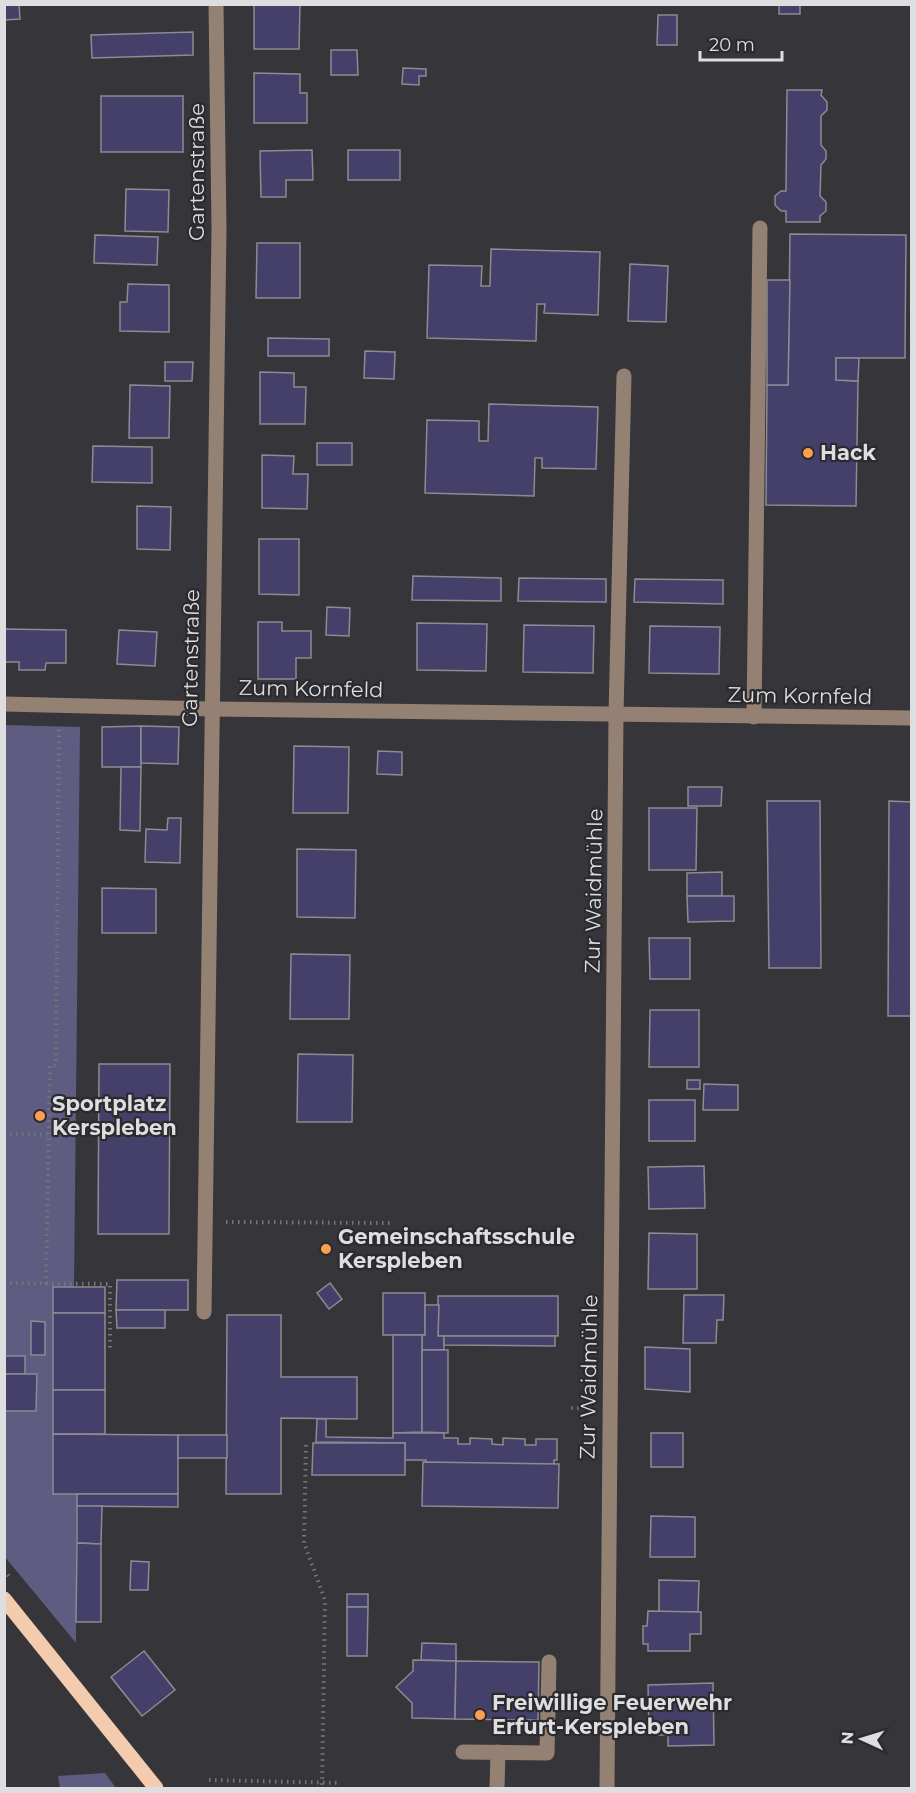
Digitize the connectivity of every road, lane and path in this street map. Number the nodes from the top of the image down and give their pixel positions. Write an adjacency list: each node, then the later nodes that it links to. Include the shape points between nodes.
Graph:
1 (216, 4): 6 (street, Gartenstraße, via 219,229)
2 (760, 228): 8 (street)
3 (624, 376): 7 (street)
4 (4, 704): 5 (street, Zum Kornfeld)
5 (60, 705): 6 (street, Zum Kornfeld); 11 (path, via 56,1065 50,1066)
6 (211, 708): 7 (street, Zum Kornfeld); 12 (street, Gartenstraße)
7 (616, 715): 8 (street, Zum Kornfeld); 28 (street, Zur Waidmühle)
8 (754, 717): 9 (street, Zum Kornfeld)
9 (912, 718)
10 (4, 1134): 11 (path)
11 (48, 1136): 15 (path)
12 (205, 1222): 13 (path); 16 (street, Gartenstraße)
13 (390, 1223)
14 (4, 1283): 15 (path)
15 (46, 1284): 17 (path, via 110,1284)
16 (204, 1312)
17 (110, 1352)
18 (306, 1445): 25 (path, via 304,1543 325,1600)
19 (4, 1599): 26 (main road)
20 (549, 1662): 22 (street, via 547,1754)
21 (463, 1752): 22 (street)
22 (498, 1752): 27 (street)
23 (209, 1780): 25 (path)
24 (341, 1783): 25 (path)
25 (322, 1786)
26 (156, 1788)
27 (497, 1788)
28 (607, 1788)

